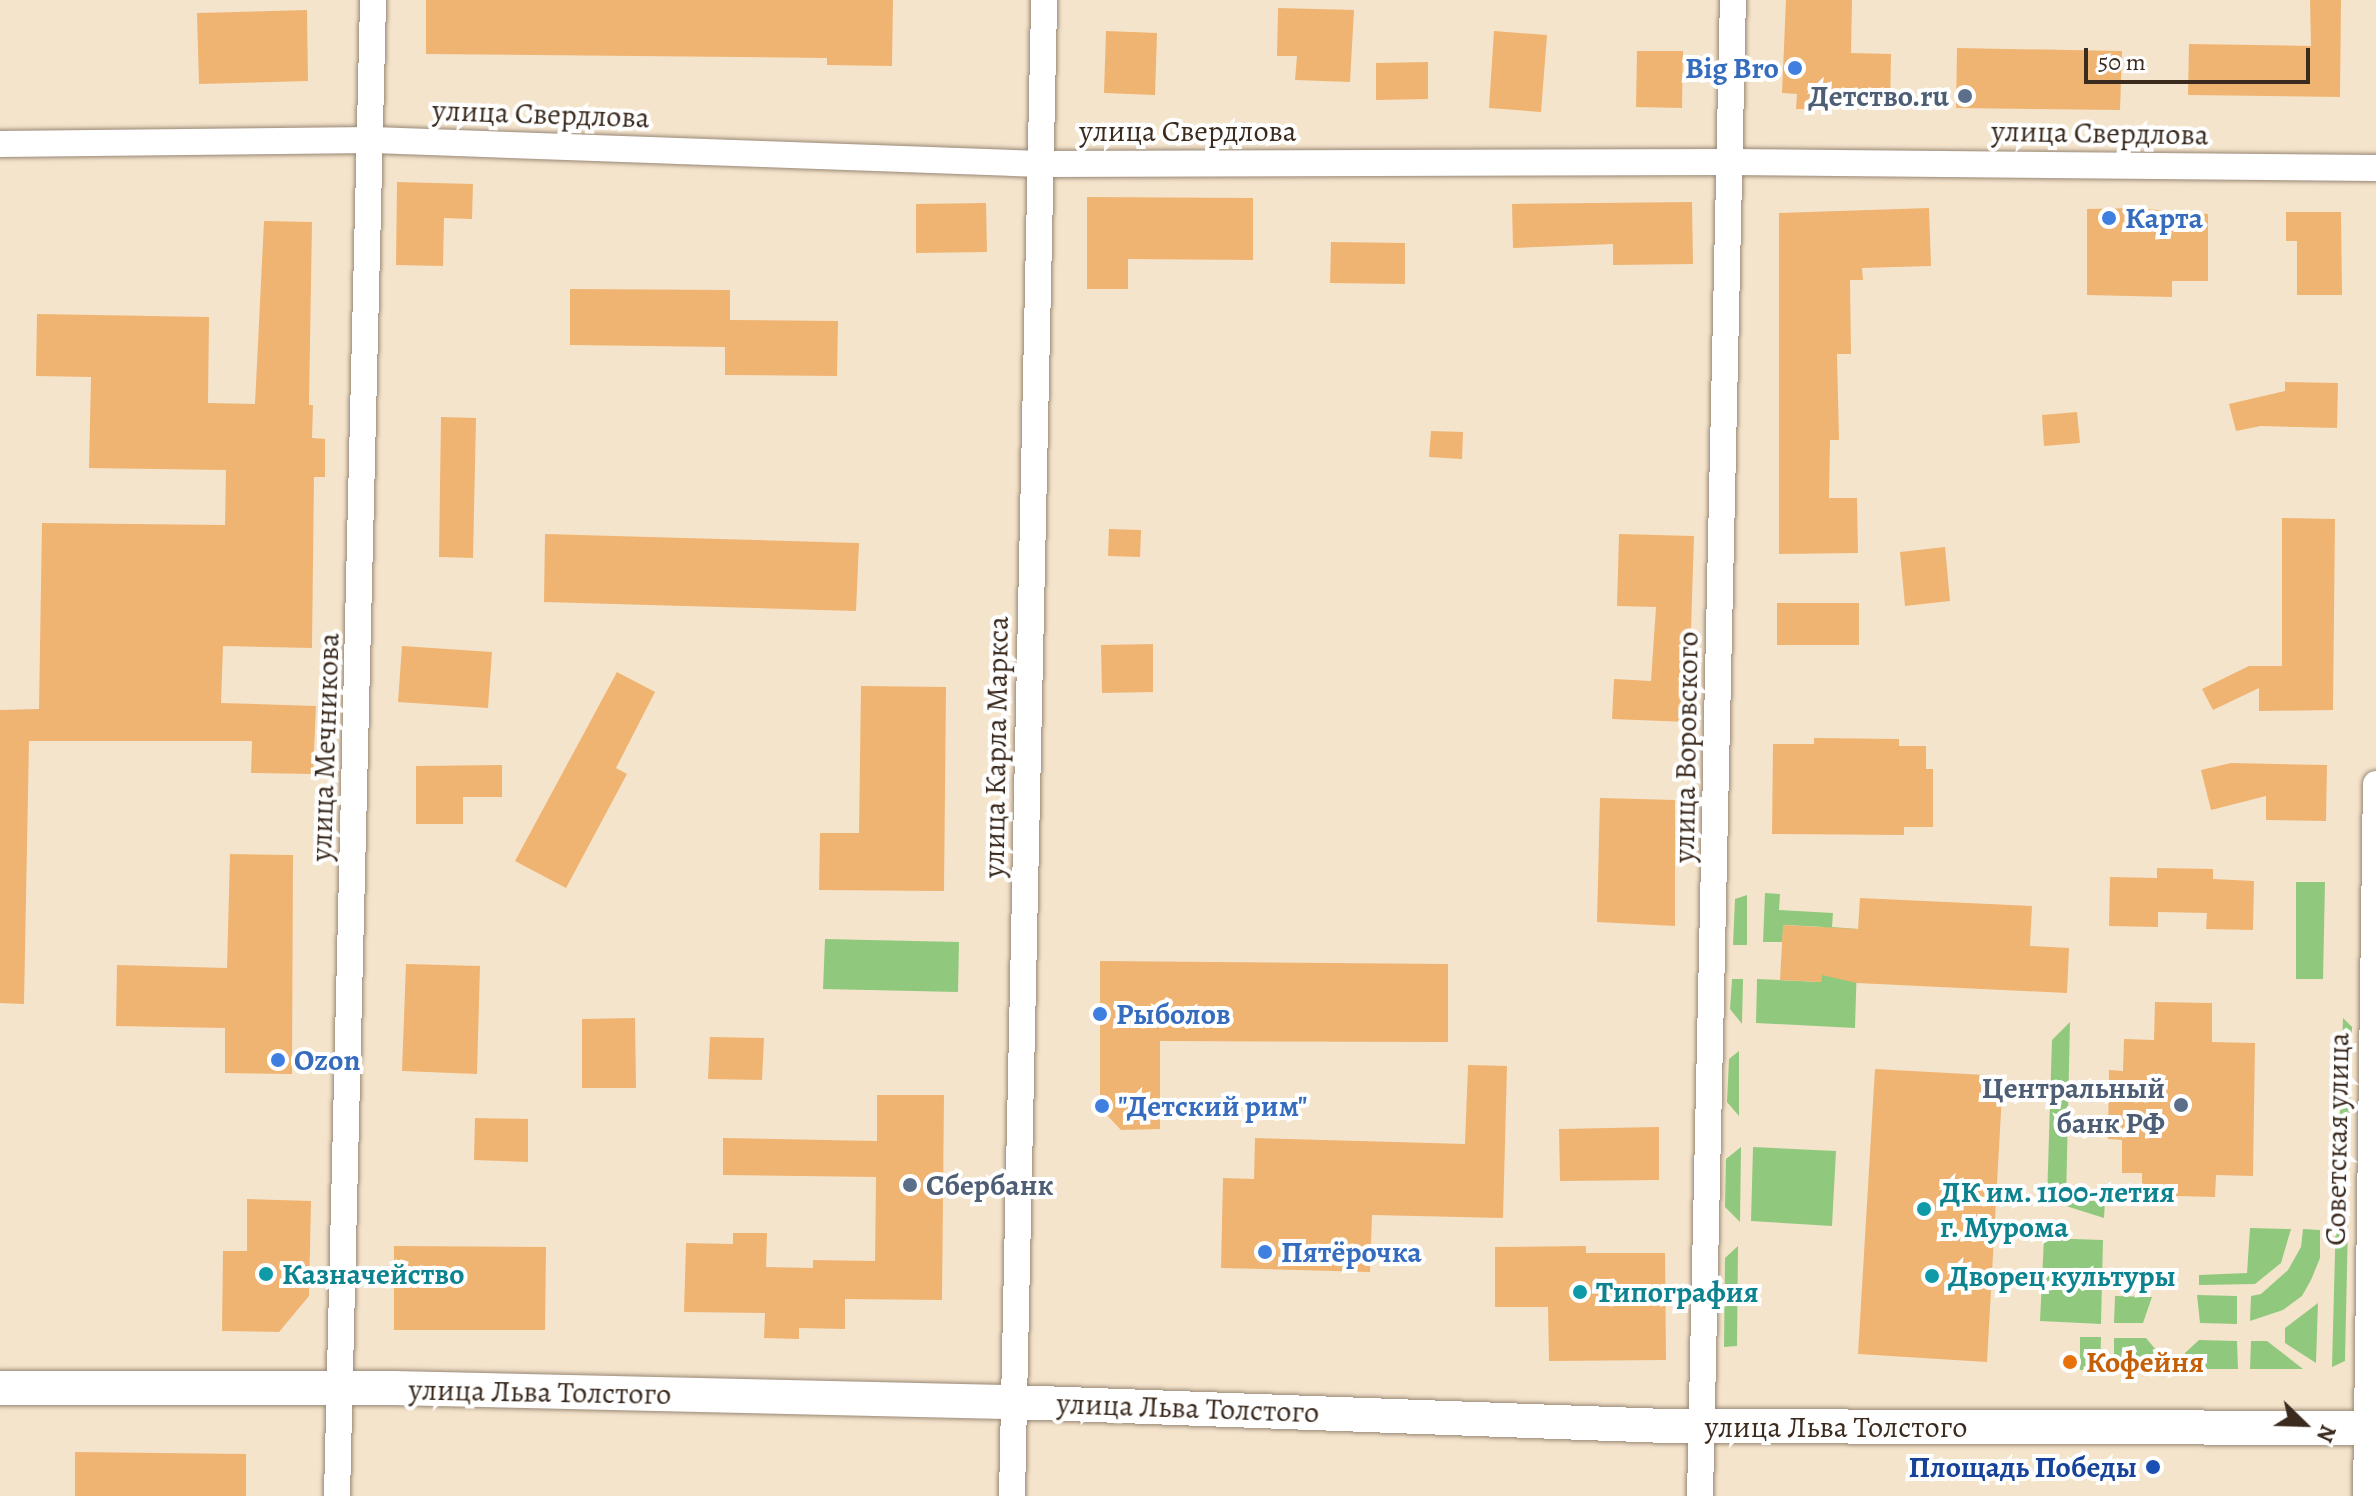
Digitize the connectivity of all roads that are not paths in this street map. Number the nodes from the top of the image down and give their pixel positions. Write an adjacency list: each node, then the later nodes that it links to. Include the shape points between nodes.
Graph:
1 (373, 0): 4 (street, улица Мечникова)
2 (1044, 0): 7 (street, улица Карла Маркса)
3 (1733, 0): 6 (street, улица Воровского)
4 (373, 140): 5 (street, улица Свердлова); 7 (street, улица Свердлова); 11 (street, улица Мечникова)
5 (0, 144)
6 (1732, 162): 7 (street, улица Свердлова); 8 (street, улица Свердлова); 13 (street, улица Воровского)
7 (1040, 164): 12 (street, улица Карла Маркса)
8 (2376, 168)
9 (2376, 784): 14 (street, Советская улица)
10 (0, 1388): 11 (street, улица Льва Толстого)
11 (340, 1388): 12 (street, улица Льва Толстого); 15 (street, улица Мечникова)
12 (1012, 1402): 13 (street, улица Льва Толстого); 16 (street, улица Карла Маркса)
13 (1701, 1427): 14 (street, улица Льва Толстого); 17 (street, улица Воровского)
14 (2371, 1428): 18 (street, Советская улица)
15 (337, 1496)
16 (1012, 1496)
17 (1700, 1496)
18 (2366, 1496)

